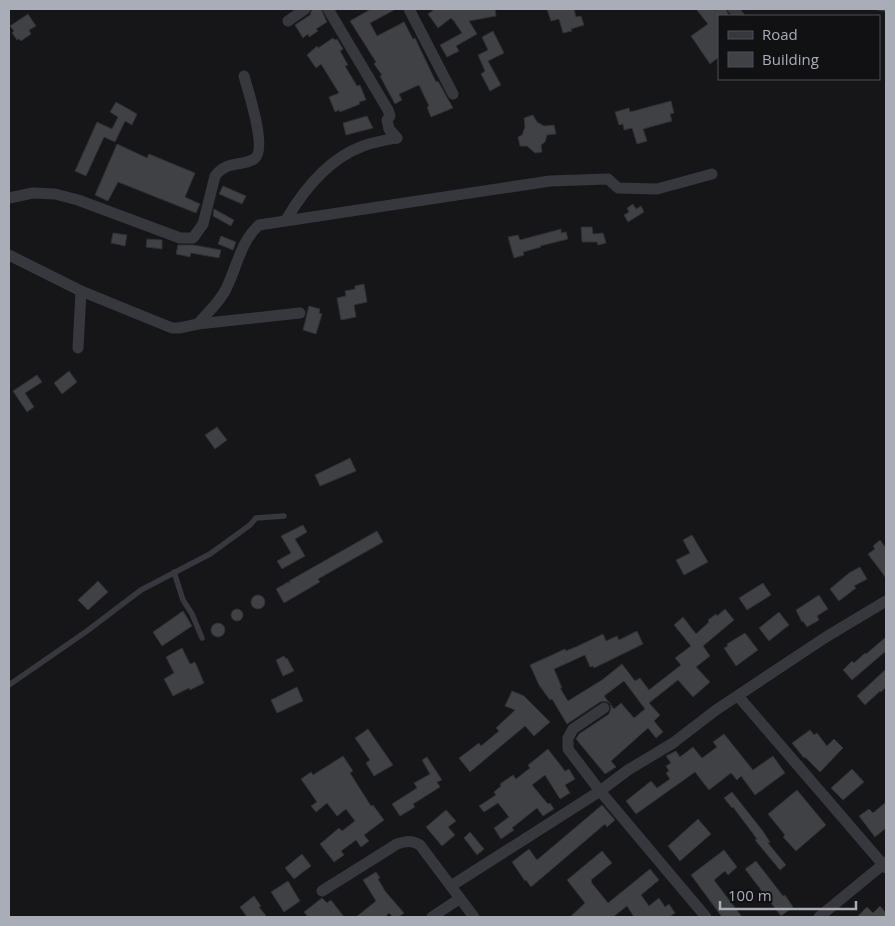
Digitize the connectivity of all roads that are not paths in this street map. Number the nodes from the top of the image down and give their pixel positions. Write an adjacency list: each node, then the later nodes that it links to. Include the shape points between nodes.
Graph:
1 (305, 9): 4 (street)
2 (328, 9): 9 (street, via 388,110 390,116 386,120 389,129 398,138 364,146 333,163 305,191)
3 (409, 9): 6 (street)
4 (288, 21)
5 (244, 76): 8 (street, via 256,124 258,154 254,159 228,165 218,172 203,224 193,238 180,238 55,194 33,193)
6 (453, 94)
7 (712, 174): 9 (street, via 657,189 618,188 608,179 550,181)
8 (9, 198)
9 (286, 220): 13 (street, via 259,225 252,232 226,289)
10 (9, 255): 11 (street)
11 (81, 291): 13 (street, via 172,328); 14 (street)
12 (300, 313): 13 (street)
13 (198, 324)
14 (78, 348)
15 (284, 516): 16 (lane, via 256,518 210,554)
16 (174, 572): 18 (lane, via 182,600); 19 (lane, via 141,590)
17 (886, 601): 20 (street)
18 (202, 638)
19 (9, 685)
20 (738, 696): 22 (street); 23 (street)
21 (604, 708): 22 (street, via 573,729 567,744 571,755)
22 (600, 791): 24 (street); 29 (street)
23 (885, 865): 30 (street)
24 (451, 886): 25 (street, via 420,845 408,841 397,844); 26 (street)
25 (322, 891)
26 (459, 899): 27 (street); 28 (street)
27 (432, 917)
28 (474, 917)
29 (706, 917)
30 (819, 917)

